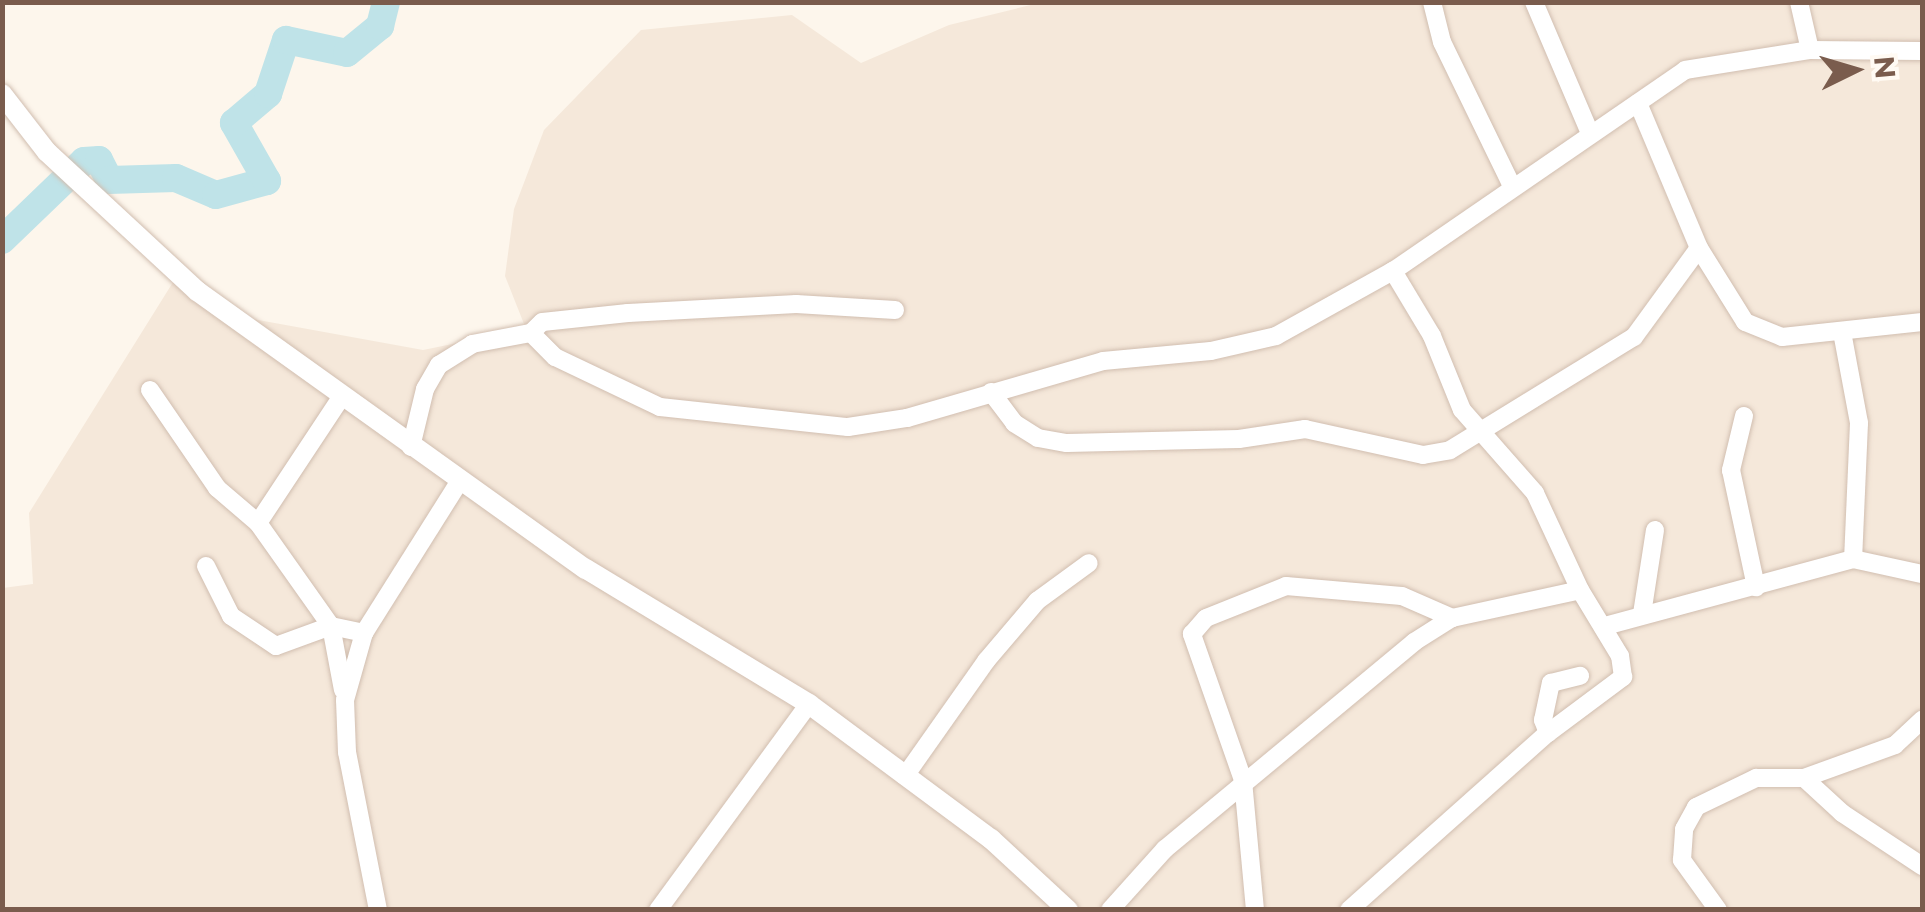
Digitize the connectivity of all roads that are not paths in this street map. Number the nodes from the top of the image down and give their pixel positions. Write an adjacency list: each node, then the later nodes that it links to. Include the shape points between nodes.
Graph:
1 (1432, 2): 9 (street, via 1442,42)
2 (1534, 2): 8 (street)
3 (1799, 2): 4 (street)
4 (1810, 50): 5 (street); 7 (street, via 1684,70)
5 (1922, 51)
6 (2, 94): 18 (street, via 70,173 198,291)
7 (1638, 103): 8 (street); 10 (street)
8 (1589, 131): 9 (street)
9 (1512, 186): 11 (street)
10 (1699, 248): 14 (street, via 1745,322 1782,337); 20 (street, via 1634,337)
11 (1393, 271): 17 (street, via 1276,336 1211,351 1102,361); 20 (street)
12 (895, 310): 15 (street, via 796,304 628,313 542,322)
13 (1922, 322): 14 (street)
14 (1842, 332): 25 (street, via 1859,423)
15 (531, 333): 17 (street, via 556,358 660,407 848,427); 21 (street, via 472,344 440,365 426,389)
16 (150, 390): 23 (street, via 217,488)
17 (991, 392): 20 (street, via 1014,423 1038,438 1066,443 1222,440 1305,429 1423,455 1450,450)
18 (342, 396): 21 (street); 23 (street)
19 (1744, 416): 29 (street, via 1732,470)
20 (1478, 431): 30 (street, via 1535,494)
21 (411, 446): 22 (street)
22 (459, 482): 35 (street); 38 (street, via 586,570)
23 (258, 523): 33 (street)
24 (1655, 530): 31 (street)
25 (1853, 559): 28 (street); 29 (street)
26 (1089, 563): 41 (street, via 1038,601 986,661)
27 (206, 566): 33 (street, via 231,616 276,646)
28 (1922, 574)
29 (1756, 588): 31 (street)
30 (1580, 590): 32 (street); 34 (street)
31 (1642, 614): 34 (street)
32 (1452, 618): 43 (street); 43 (street, via 1402,596 1286,586 1206,618 1192,634 1194,652 1219,703)
33 (331, 626): 35 (street); 37 (street)
34 (1606, 626): 40 (street, via 1623,678)
35 (364, 633): 37 (street)
36 (1580, 676): 40 (street, via 1551,684 1543,720)
37 (345, 700): 45 (street, via 347,752)
38 (809, 704): 41 (street); 46 (street)
39 (1922, 720): 42 (street, via 1895,745)
40 (1548, 734): 50 (street)
41 (905, 776): 47 (street, via 992,839)
42 (1804, 778): 44 (street, via 1842,814); 51 (street, via 1756,778 1696,807 1684,829 1682,860)
43 (1243, 780): 48 (street, via 1165,848); 49 (street)
44 (1922, 866)
45 (378, 910)
46 (658, 910)
47 (1068, 910)
48 (1110, 910)
49 (1255, 910)
50 (1348, 910)
51 (1718, 910)

